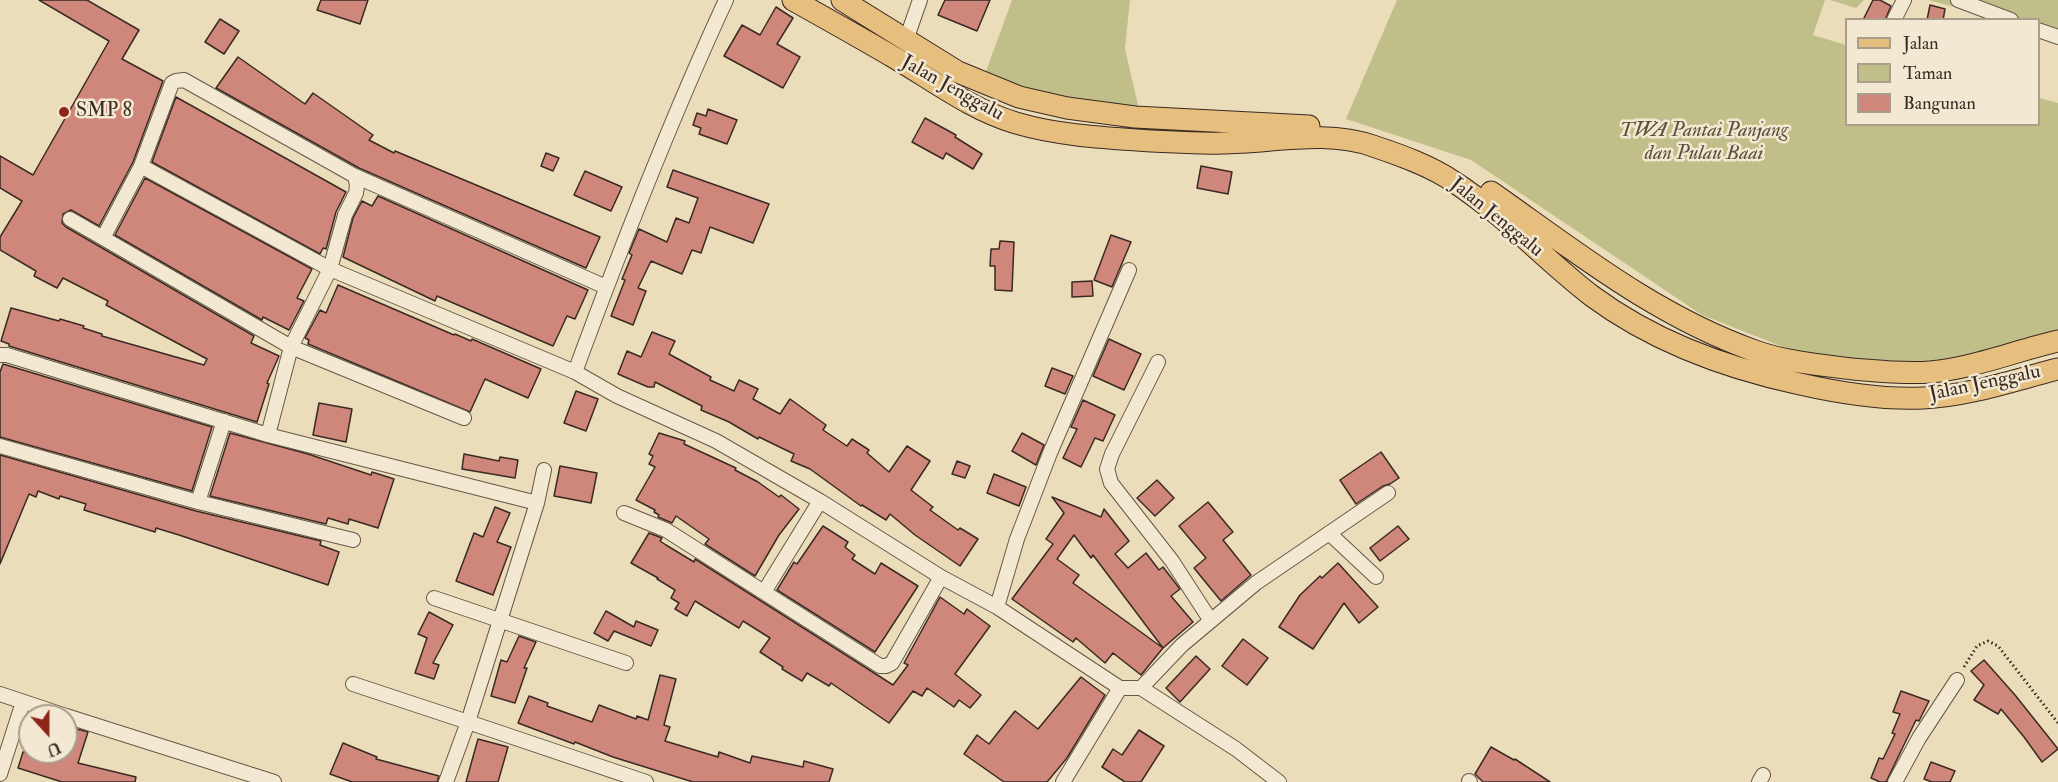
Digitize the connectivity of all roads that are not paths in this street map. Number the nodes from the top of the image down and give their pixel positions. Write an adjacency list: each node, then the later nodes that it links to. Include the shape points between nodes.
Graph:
1 (726, 0): 20 (street, via 665,138)
2 (793, 0): 12 (main road, Jalan Jenggalu, via 946,91 1015,123 1069,134 1153,141 1222,143)
3 (842, 0): 11 (main road, Jalan Jenggalu)
4 (920, 0): 11 (street)
5 (1904, 0): 7 (street)
6 (1958, 0): 8 (street)
7 (1895, 18)
8 (2006, 18)
9 (2040, 31): 10 (street)
10 (2058, 37)
11 (906, 40): 12 (main road, Jalan Jenggalu, via 958,72 1019,97 1067,108 1135,117 1312,126)
12 (1362, 137): 14 (main road, Jalan Jenggalu, via 1426,167)
13 (141, 166): 15 (street, via 172,84 184,80); 17 (street); 18 (street)
14 (1454, 175): 21 (main road, Jalan Jenggalu, via 1477,182 1609,276 1671,313 1756,351 1813,365 1901,373 1964,367); 25 (main road, Jalan Jenggalu, via 1547,259 1603,303 1686,350 1729,366 1827,390 1924,398)
15 (355, 176): 18 (street, via 356,193 345,214); 20 (street)
16 (69, 219): 17 (street)
17 (102, 237): 22 (street)
18 (330, 269): 22 (street); 26 (street)
19 (1129, 270): 43 (street, via 1050,453 1017,539)
20 (606, 287): 26 (street)
21 (2058, 341)
22 (291, 347): 27 (street); 29 (street)
23 (0, 355): 28 (street)
24 (1158, 362): 45 (street, via 1107,469 1111,483 1172,561)
25 (2058, 369)
26 (575, 372): 33 (street, via 616,396 716,441)
27 (464, 418)
28 (224, 421): 29 (street); 34 (street)
29 (268, 435): 35 (street)
30 (0, 446): 34 (street)
31 (544, 470): 35 (street)
32 (1388, 493): 37 (street)
33 (820, 501): 39 (street); 41 (street)
34 (198, 502): 38 (street)
35 (537, 503): 44 (street)
36 (624, 513): 41 (street, via 666,530)
37 (1329, 533): 40 (street); 45 (street, via 1256,583)
38 (353, 540)
39 (941, 577): 41 (street, via 886,666 880,666); 43 (street)
40 (1376, 577)
41 (764, 592)
42 (434, 598): 44 (street)
43 (997, 607): 49 (street)
44 (502, 620): 46 (street); 55 (street)
45 (1211, 621): 50 (street)
46 (626, 663)
47 (1957, 680): 62 (street)
48 (353, 684): 55 (street)
49 (1120, 688): 50 (street); 60 (street)
50 (1141, 688): 61 (street, via 1236,749)
51 (0, 694): 52 (street)
52 (22, 702): 53 (street); 56 (street)
53 (28, 704)
54 (78, 720): 57 (street)
55 (468, 722): 58 (street); 59 (street)
56 (0, 774)
57 (274, 782)
58 (446, 782)
59 (646, 782)
60 (1063, 782)
61 (1279, 782)
62 (1895, 782)

